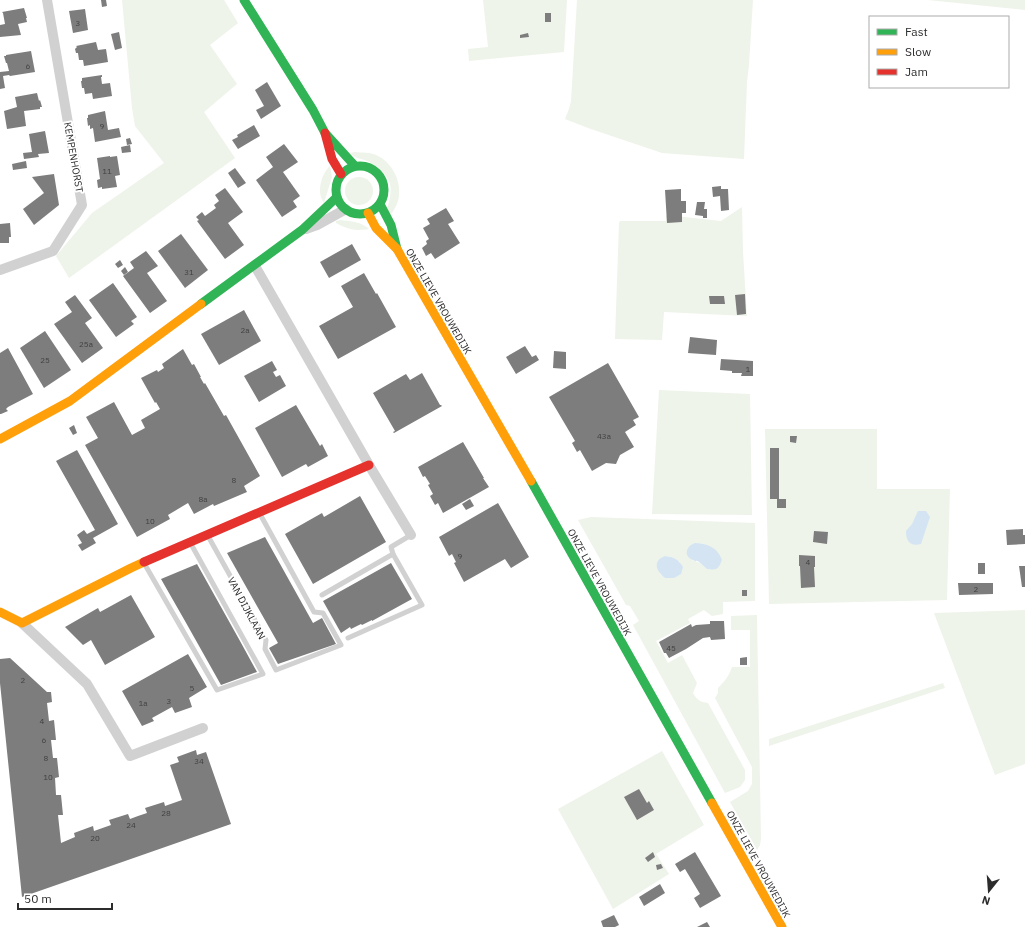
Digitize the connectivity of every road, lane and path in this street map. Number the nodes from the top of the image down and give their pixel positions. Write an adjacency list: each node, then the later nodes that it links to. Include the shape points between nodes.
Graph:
1 (47, 0): 13 (street, KEMPENHORST, via 82,205 53,251)
2 (244, 0): 3 (main road)
3 (325, 132): 4 (main road); 5 (main road, via 332,159)
4 (355, 166): 5 (main road); 7 (main road, via 364,165 372,168 383,180 384,197)
5 (341, 174): 6 (main road, via 336,189)
6 (337, 197): 8 (main road); 10 (main road)
7 (380, 204): 9 (main road); 11 (main road, ONZE LIEVE VROUWEDIJK, via 390,220)
8 (346, 209): 9 (main road, via 353,213); 10 (street)
9 (368, 213): 11 (main road, ONZE LIEVE VROUWEDIJK, via 376,228)
10 (302, 230): 12 (main road)
11 (397, 249): 27 (main road, ONZE LIEVE VROUWEDIJK)
12 (255, 266): 14 (main road, via 70,402); 15 (street)
13 (0, 270)
14 (0, 439)
15 (369, 465): 16 (main road); 18 (street)
16 (259, 513): 17 (main road); 17 (lane, VAN DIJKLAAN, via 314,612 323,613 341,645 276,670 265,649 266,640)
17 (207, 535): 19 (main road)
18 (412, 535): 20 (lane, via 391,547)
19 (190, 542): 21 (main road); 21 (lane, VAN DIJKLAAN, via 263,674 217,690)
20 (393, 554): 22 (lane); 25 (lane, via 422,605)
21 (143, 562): 24 (main road)
22 (322, 595)
23 (0, 612): 24 (main road)
24 (22, 623): 26 (street, via 87,684 130,756)
25 (348, 638)
26 (203, 728)
27 (782, 927)

